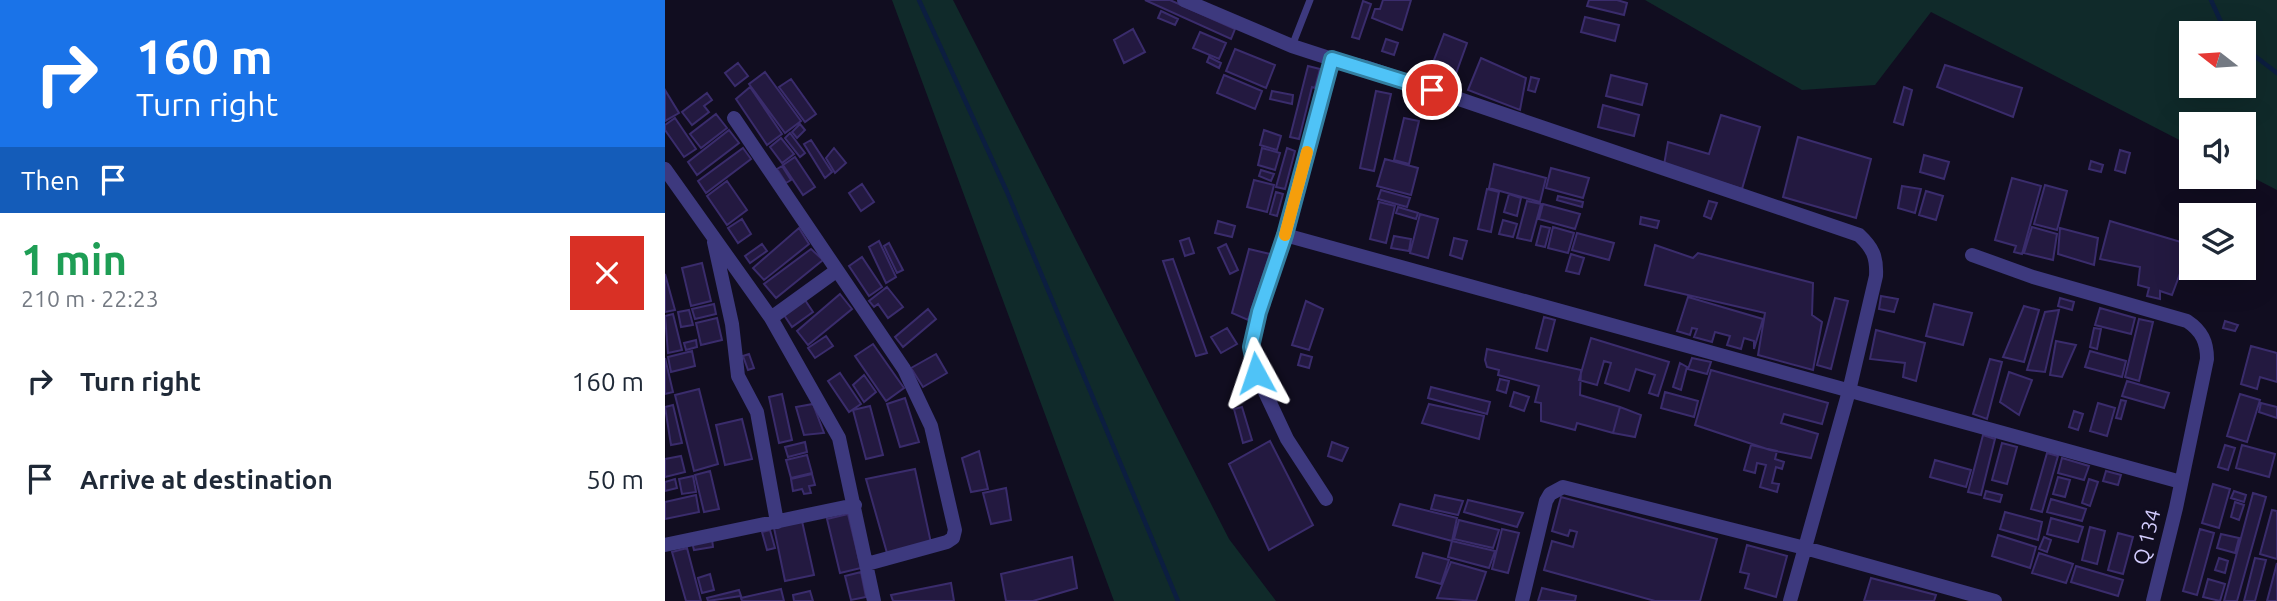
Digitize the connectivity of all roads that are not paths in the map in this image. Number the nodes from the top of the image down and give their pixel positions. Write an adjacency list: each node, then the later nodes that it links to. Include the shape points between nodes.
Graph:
1 (1184, 0): 3 (street)
2 (1310, 0): 3 (lane)
3 (1292, 46): 4 (street)
4 (1332, 59): 8 (street); 12 (street, via 1859,235 1872,247 1877,260)
5 (734, 118): 10 (street)
6 (665, 169): 7 (street)
7 (712, 235): 11 (street); 16 (street, via 732,324 738,376 757,412)
8 (1285, 235): 12 (street); 14 (street, via 1251,347 1256,373 1287,439)
9 (1972, 255): 13 (street, Q 134, via 2187,321 2198,329 2207,345 2207,359)
10 (836, 271): 11 (street); 19 (street, via 904,369 931,426 955,530 947,542)
11 (771, 317): 15 (street, via 839,438)
12 (1849, 391): 13 (street); 18 (street)
13 (2181, 482): 25 (street, Q 134)
14 (1326, 499)
15 (855, 505): 16 (street); 19 (street)
16 (777, 522): 17 (street)
17 (665, 545)
18 (1805, 548): 20 (street); 22 (street, via 1563,487 1546,501); 23 (street)
19 (867, 564): 21 (street)
20 (1953, 596): 24 (street)
21 (874, 601)
22 (1522, 601)
23 (1790, 601)
24 (1995, 601)
25 (2153, 601)

